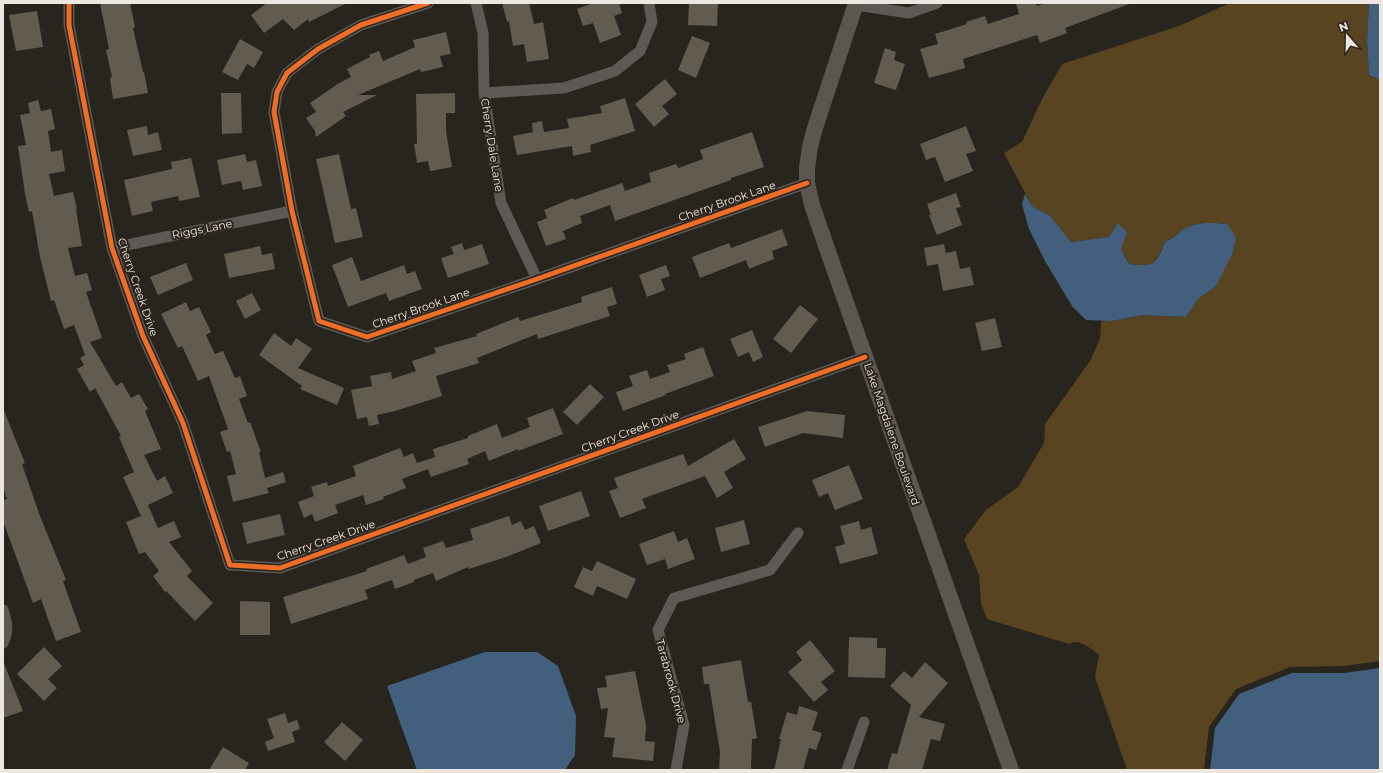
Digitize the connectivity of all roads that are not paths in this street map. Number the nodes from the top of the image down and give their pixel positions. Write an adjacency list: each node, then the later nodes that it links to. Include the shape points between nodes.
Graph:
1 (69, 3): 10 (street, Cherry Creek Drive, via 69,25)
2 (428, 3): 9 (street, Cherry Brook Lane, via 361,26 318,49 287,73 277,92 274,112)
3 (476, 3): 7 (street, Cherry Dale Lane, via 483,33)
4 (650, 3): 7 (street, via 652,22 640,51 616,71 564,88)
5 (937, 3): 6 (street, via 909,13)
6 (856, 4): 8 (street, Lake Magdalene Boulevard, via 814,131 807,168)
7 (484, 93): 11 (street, Cherry Dale Lane, via 501,204)
8 (807, 184): 11 (street, Cherry Brook Lane); 12 (street, Lake Magdalene Boulevard)
9 (292, 211): 10 (street, Riggs Lane); 11 (street, Cherry Brook Lane, via 319,321 366,337)
10 (112, 248): 12 (street, Cherry Creek Drive, via 143,336 183,423 230,565 280,568)
11 (537, 279)
12 (865, 357): 19 (street, Lake Magdalene Boulevard)
13 (798, 533): 17 (street, Tarabrook Drive, via 770,570 674,598 658,630 684,725)
14 (3, 610): 15 (street, via 8,628)
15 (3, 643)
16 (864, 722): 18 (street)
17 (676, 770)
18 (847, 770)
19 (1011, 770)

